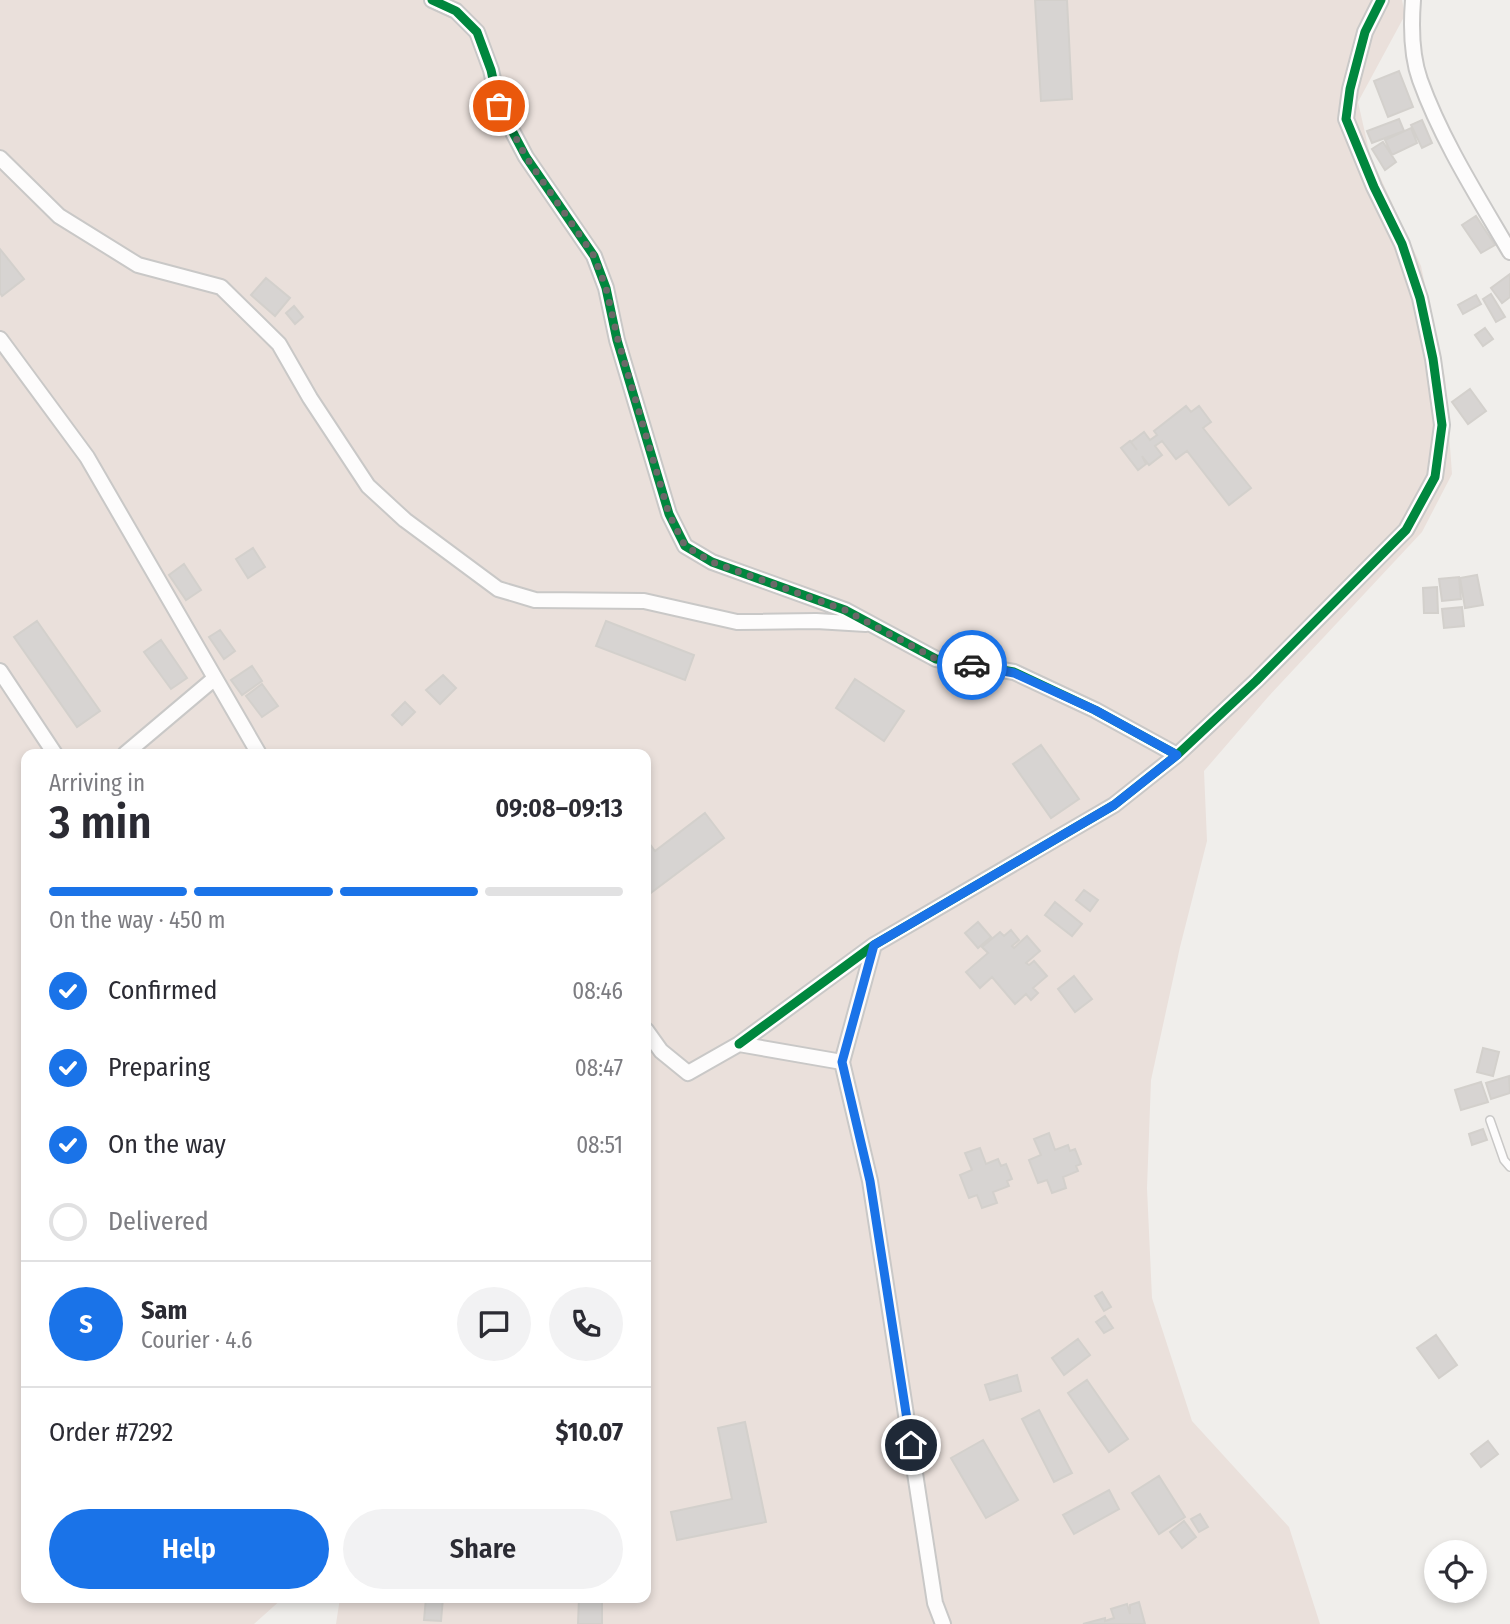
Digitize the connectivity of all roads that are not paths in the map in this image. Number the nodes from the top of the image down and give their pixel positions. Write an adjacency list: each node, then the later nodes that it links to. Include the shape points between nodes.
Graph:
1 (432, 0): 7 (street, via 456,11 477,32 499,106 526,157 594,256 669,514 685,546 712,562)
2 (1381, 0): 13 (street, via 1365,32 1346,119 1402,244 1420,298 1442,425 1435,477 1406,530)
3 (1413, 0): 5 (street, via 1412,41 1420,79 1454,156)
4 (0, 158): 7 (street, via 59,216 138,265 221,287 279,344 368,486 405,520 498,589 535,600 644,601 737,622)
5 (1510, 252)
6 (0, 339): 9 (street, via 87,457)
7 (872, 624): 13 (street, via 936,659 1014,673)
8 (0, 671): 10 (street)
9 (215, 678): 11 (street); 12 (street)
10 (52, 749)
11 (131, 749)
12 (256, 749)
13 (1177, 755): 14 (street, via 1114,805)
14 (874, 945): 16 (street); 17 (street)
15 (651, 1037): 16 (street, via 688,1073)
16 (739, 1044): 17 (street)
17 (842, 1062): 20 (street, via 870,1181 935,1603)
18 (1490, 1120): 19 (lane)
19 (1510, 1167)
20 (943, 1624)

